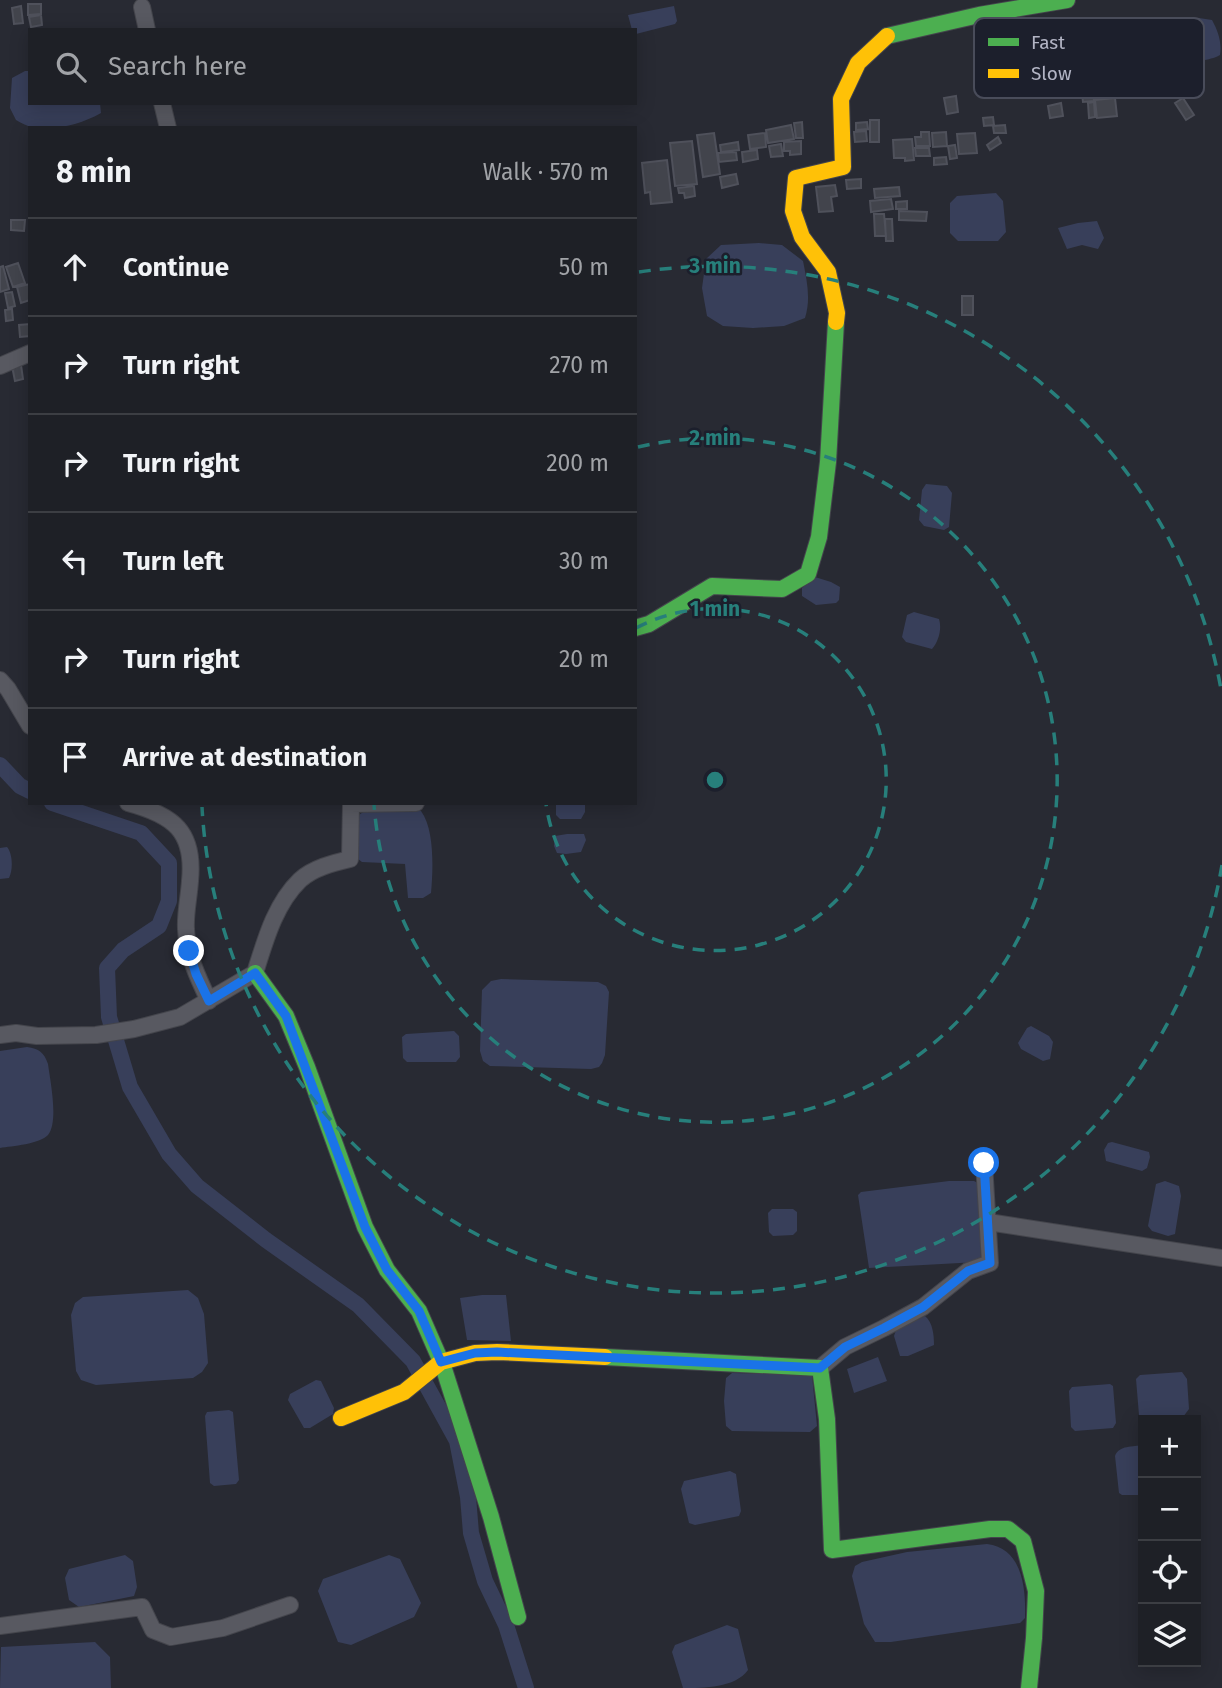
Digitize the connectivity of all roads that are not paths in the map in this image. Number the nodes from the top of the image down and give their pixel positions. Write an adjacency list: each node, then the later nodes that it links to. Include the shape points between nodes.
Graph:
1 (1067, 0): 8 (street, via 887,36 858,64 841,99 843,167 796,178 793,211 802,237 828,272 837,313 828,462 819,537 808,574 782,589 712,586)
2 (142, 7): 3 (street)
3 (147, 28)
4 (162, 105): 5 (street)
5 (167, 126)
6 (28, 354): 7 (street)
7 (0, 366)
8 (637, 627)
9 (0, 680): 10 (street)
10 (28, 723)
11 (135, 805): 14 (street, via 167,817 185,840 191,865 186,929 189,951)
12 (351, 805): 13 (street, via 350,859 301,879 279,907)
13 (255, 973): 14 (street); 19 (street, via 286,1016 365,1227 387,1270 419,1311)
14 (209, 1001): 15 (street, via 180,1017 134,1029 96,1035)
15 (0, 1035)
16 (984, 1163): 17 (street)
17 (988, 1222): 18 (street); 20 (street, via 990,1263 968,1271 923,1307 845,1347)
18 (1222, 1258)
19 (436, 1365): 20 (street, via 475,1353 497,1352); 21 (street, via 404,1392); 23 (street, via 491,1517)
20 (820, 1368): 25 (street, via 827,1419 832,1550 1008,1529 1023,1541 1036,1591)
21 (341, 1419)
22 (290, 1605): 24 (street, via 223,1628 171,1637 153,1630 142,1607)
23 (519, 1617)
24 (0, 1626)
25 (1029, 1688)

